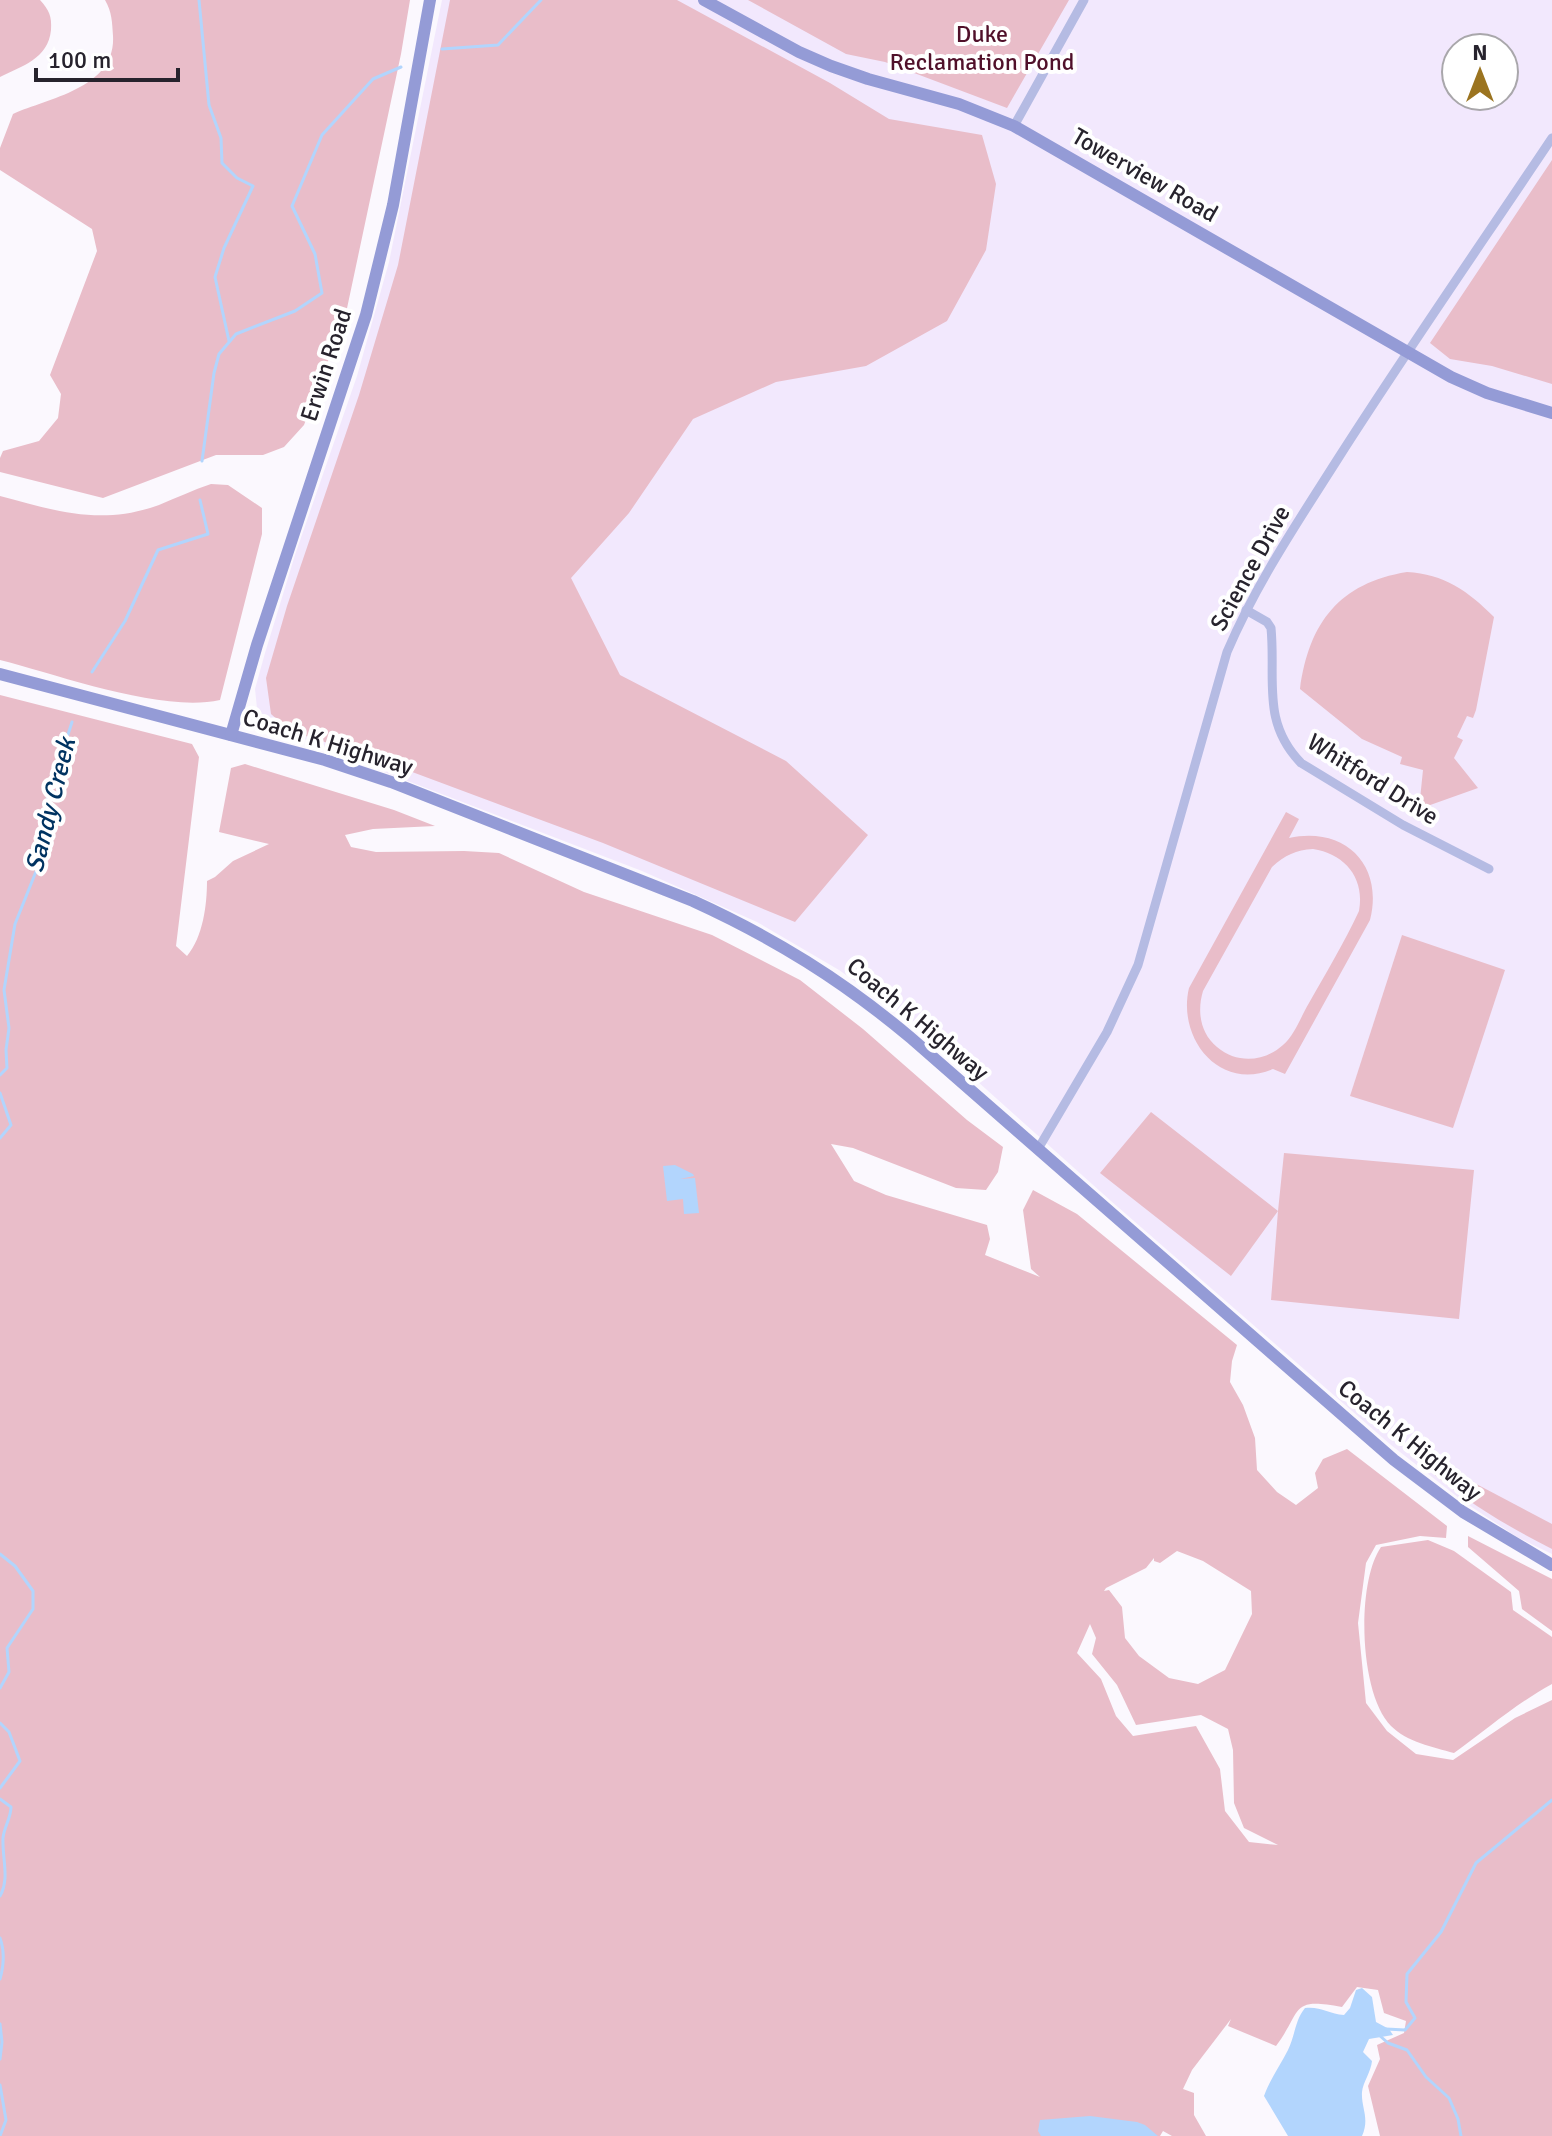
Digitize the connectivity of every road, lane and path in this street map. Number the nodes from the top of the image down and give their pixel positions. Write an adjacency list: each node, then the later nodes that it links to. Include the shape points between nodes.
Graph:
1 (430, 0): 10 (main road, Erwin Road, via 374,284)
2 (704, 0): 4 (main road, Towerview Road, via 831,66)
3 (1084, 0): 4 (street)
4 (1014, 126): 6 (main road, Towerview Road)
5 (1552, 138): 6 (street, Science Drive)
6 (1408, 353): 7 (main road, Towerview Road, via 1466,384); 8 (street, Science Drive)
7 (1552, 413)
8 (1246, 610): 11 (street, Whitford Drive, via 1271,628 1276,723 1301,763); 12 (street, Science Drive, via 1227,652 1138,965 1107,1032)
9 (0, 674): 10 (main road, Coach K Highway)
10 (231, 735): 12 (main road, Coach K Highway, via 391,782 739,922 803,957 871,1005)
11 (1489, 869)
12 (1038, 1149): 13 (main road, Coach K Highway, via 1394,1460 1463,1512)
13 (1552, 1565)

